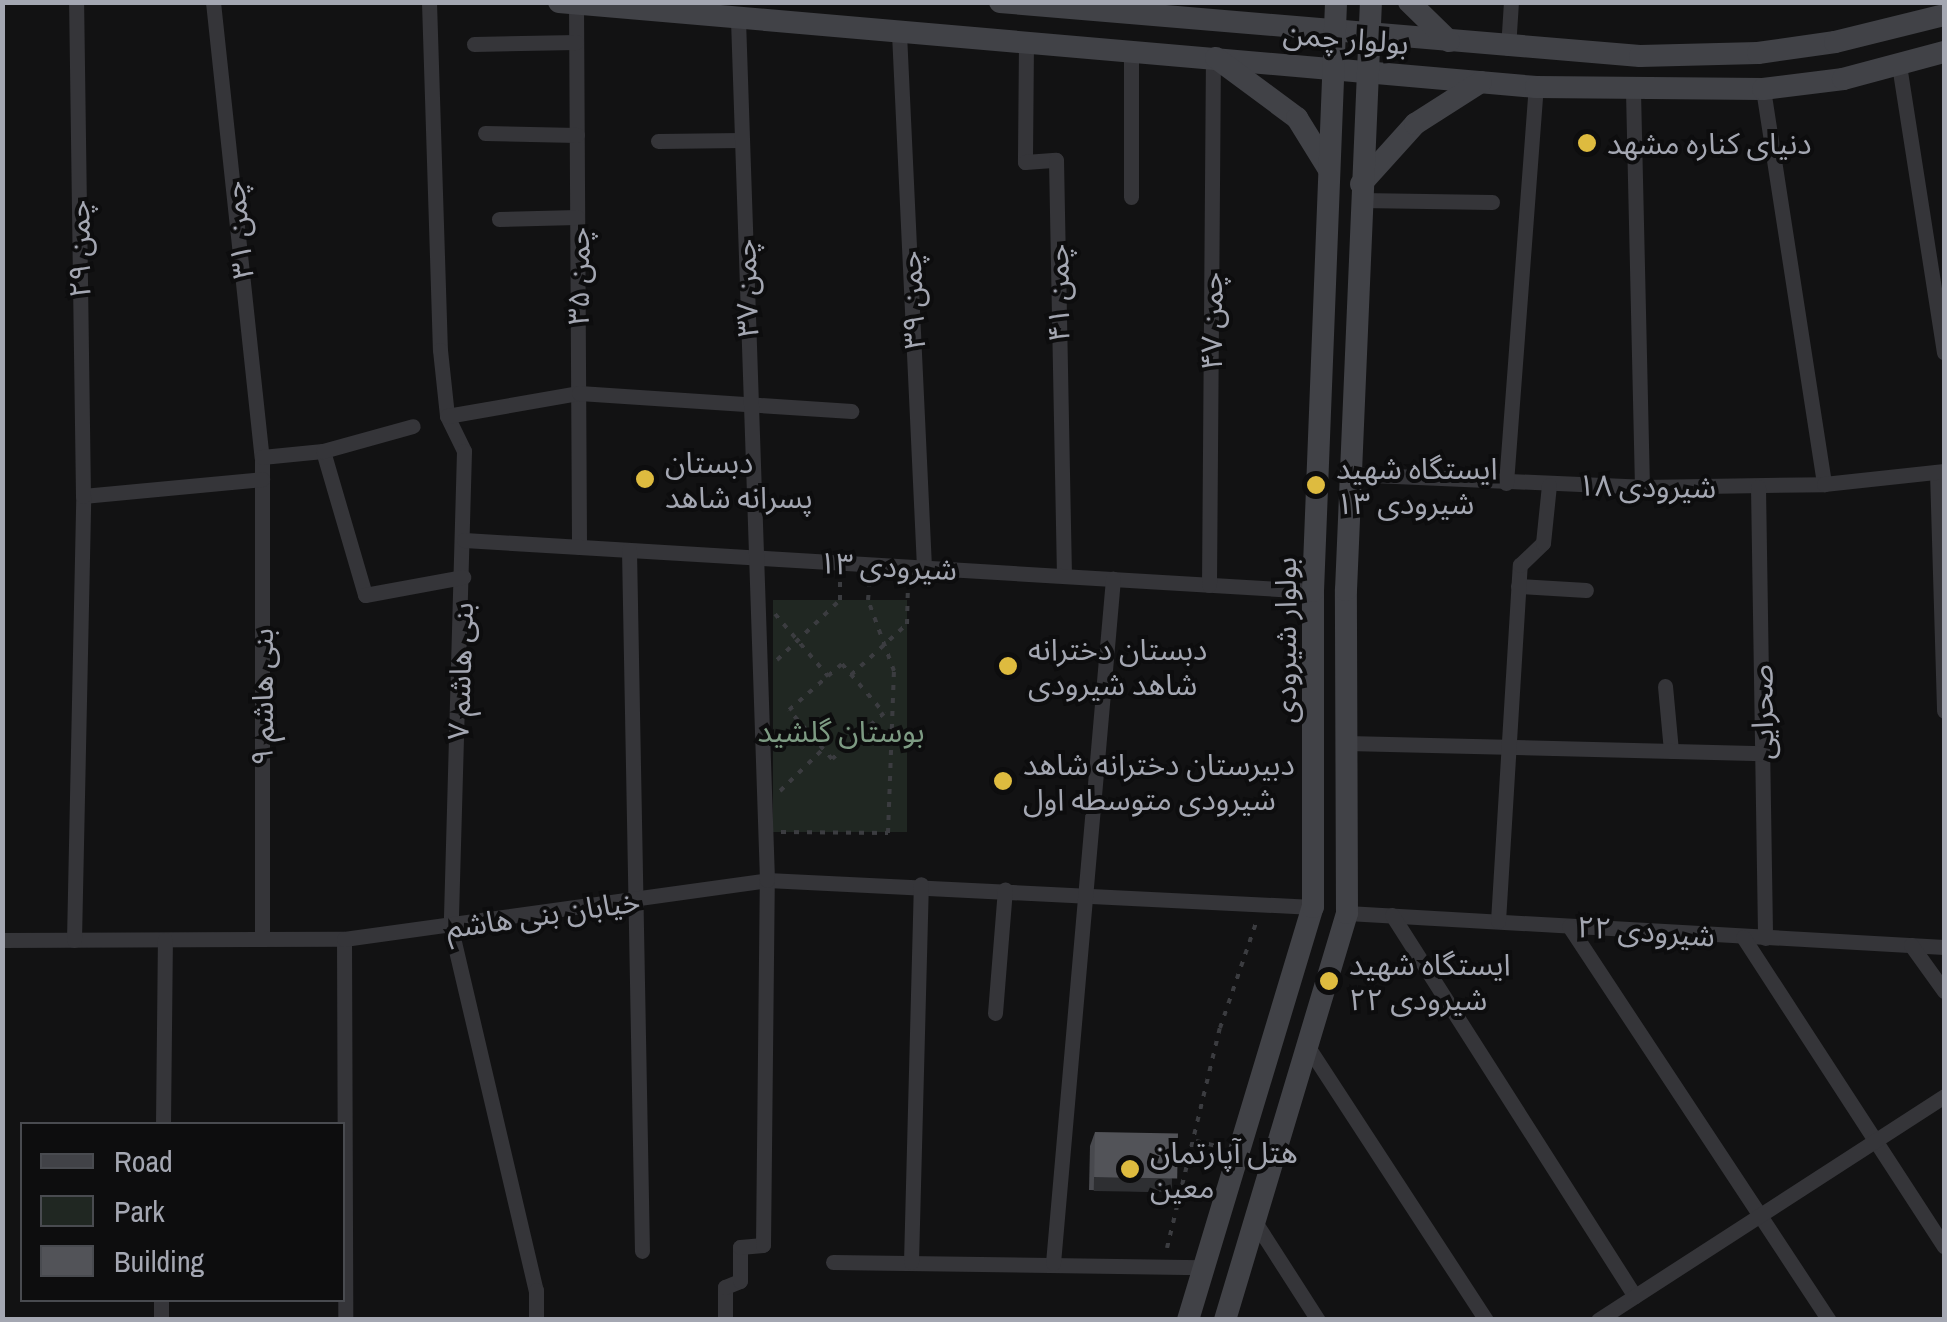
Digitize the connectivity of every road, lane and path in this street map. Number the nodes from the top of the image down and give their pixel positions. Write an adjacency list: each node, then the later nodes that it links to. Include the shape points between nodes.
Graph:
1 (76, 2): 57 (street, چمن ۲۹)
2 (214, 2): 48 (street, چمن ۳۱)
3 (429, 2): 45 (street, بنی هاشم ۷)
4 (1000, 2): 13 (main road, بولوار چمن)
5 (1284, 2): 13 (main road)
6 (1371, 2): 14 (main road, بولوار شیرودی)
7 (1409, 2): 16 (main road)
8 (1511, 2): 20 (street)
9 (568, 3): 12 (main road, بولوار چمن); 17 (street, چمن ۳۵)
10 (1336, 14): 13 (main road, بولوار چمن); 14 (main road, بولوار چمن); 25 (main road, بولوار شیرودی)
11 (1944, 15): 20 (main road, بولوار چمن, via 1758,53 1640,56)
12 (738, 18): 15 (main road, بولوار چمن); 33 (street, چمن ۳۷)
13 (1253, 22)
14 (1369, 29): 16 (main road, بولوار چمن); 26 (main road, بولوار شیرودی)
15 (899, 32): 18 (main road, بولوار چمن); 64 (street, چمن ۳۹)
16 (1448, 41): 20 (main road, بولوار چمن)
17 (576, 42): 19 (street); 32 (street, چمن ۳۵)
18 (1026, 42): 21 (main road, بولوار چمن); 65 (street, چمن ۴۱, via 1025,162 1056,160)
19 (474, 44)
20 (1508, 48)
21 (1130, 50): 23 (main road, بولوار چمن); 37 (street)
22 (1944, 52): 24 (main road, بولوار چمن)
23 (1213, 56): 25 (main road, بولوار چمن); 35 (main road, via 1297,118); 68 (street, چمن ۴۷)
24 (1899, 65): 29 (main road, بولوار چمن); 41 (street)
25 (1332, 66): 26 (main road, بولوار چمن); 35 (main road, بولوار شیرودی)
26 (1366, 68): 27 (main road, بولوار چمن); 36 (main road, بولوار شیرودی)
27 (1481, 82): 28 (main road, بولوار چمن); 36 (main road, via 1416,124)
28 (1536, 88): 30 (main road, بولوار چمن); 52 (street)
29 (1763, 89): 30 (main road, بولوار چمن); 53 (street)
30 (1633, 91): 55 (street)
31 (485, 133): 32 (street)
32 (577, 135): 39 (street, چمن ۳۵)
33 (742, 140): 34 (street); 43 (street, چمن ۳۷)
34 (658, 141)
35 (1328, 168): 71 (main road, بولوار شیرودی)
36 (1361, 192): 38 (street); 50 (main road, بولوار شیرودی)
37 (1131, 198)
38 (1492, 202)
39 (578, 217): 40 (street); 42 (street, چمن ۳۵)
40 (499, 219)
41 (1944, 352)
42 (579, 393): 43 (street); 45 (street); 59 (street, چمن ۳۵)
43 (749, 404): 44 (street); 61 (street, چمن ۳۷)
44 (851, 411)
45 (448, 416): 58 (street, بنی هاشم ۷, via 464,451)
46 (413, 426): 47 (street)
47 (323, 451): 48 (street); 66 (street, via 365,596)
48 (262, 456): 51 (street, بنی هاشم ۹)
49 (1941, 472): 53 (street, شیرودی ۱۸); 79 (street)
50 (1350, 474): 52 (street, شیرودی ۱۸); 82 (main road, بولوار شیرودی)
51 (262, 479): 57 (street); 100 (street, بنی هاشم ۹)
52 (1506, 483): 54 (street, شیرودی ۱۸)
53 (1824, 484): 56 (street, شیرودی ۱۸)
54 (1549, 485): 55 (street, شیرودی ۱۸); 69 (street, via 1543,543 1520,562)
55 (1642, 487): 56 (street, شیرودی ۱۸)
56 (1758, 487): 86 (street, صحرایی)
57 (83, 496): 105 (street, چمن ۲۹)
58 (464, 540): 59 (street, شیرودی ۱۳); 66 (street, بنی هاشم ۷)
59 (579, 547): 60 (street, شیرودی ۱۳)
60 (629, 550): 61 (street, شیرودی ۱۳); 92 (street)
61 (755, 558): 62 (street, شیرودی ۱۳); 72 (street, چمن ۳۷)
62 (839, 563): 63 (street, شیرودی ۱۳); 73 (path, via 840,600)
63 (870, 564): 64 (street, شیرودی ۱۳); 74 (path, via 868,600)
64 (916, 567): 65 (street, شیرودی ۱۳); 74 (path, via 908,624)
65 (1064, 576): 67 (street, شیرودی ۱۳)
66 (463, 577): 99 (street, بنی هاشم ۷)
67 (1113, 579): 68 (street, شیرودی ۱۳); 91 (street)
68 (1209, 584): 71 (street, شیرودی ۱۳)
69 (1518, 586): 70 (street); 83 (street)
70 (1586, 590)
71 (1313, 591): 94 (main road, بولوار شیرودی)
72 (756, 611): 73 (path, via 772,610); 75 (street, چمن ۳۷)
73 (794, 637): 75 (path, via 772,666); 77 (path)
74 (886, 650): 76 (path, via 867,656); 81 (path, via 894,670)
75 (759, 666): 87 (street, چمن ۳۷)
76 (851, 675): 77 (path, via 842,664); 80 (path)
77 (828, 676): 84 (path, via 790,710)
78 (1665, 686): 85 (street)
79 (1944, 711)
80 (884, 714): 81 (path); 84 (path, via 832,759)
81 (893, 716): 87 (path, via 888,833 776,832)
82 (1347, 743): 83 (street); 95 (main road, بولوار شیرودی)
83 (1508, 746): 85 (street); 97 (street)
84 (823, 749): 87 (path)
85 (1671, 750): 86 (street)
86 (1762, 752): 102 (street, صحرایی)
87 (770, 797): 88 (street, چمن ۳۷)
88 (767, 880): 89 (street, خیابان بنی هاشم); 92 (street, خیابان بنی هاشم); 129 (street, چمن ۳۷, via 763,1245 740,1246 740,1281 725,1287)
89 (921, 884): 90 (street, خیابان بنی هاشم); 123 (street)
90 (1005, 889): 91 (street, خیابان بنی هاشم); 110 (street)
91 (1082, 894): 93 (street, خیابان بنی هاشم); 124 (street)
92 (637, 901): 99 (street, خیابان بنی هاشم); 121 (street)
93 (1262, 906): 94 (street, خیابان بنی هاشم); 115 (path, via 1220,1028)
94 (1313, 907): 117 (main road, بولوار شیرودی)
95 (1347, 913): 96 (street, شیرودی ۲۲); 111 (main road, بولوار شیرودی)
96 (1392, 916): 97 (street, شیرودی ۲۲); 127 (street)
97 (1498, 922): 98 (street, شیرودی ۲۲)
98 (1569, 926): 101 (street, شیرودی ۲۲); 118 (street)
99 (452, 929): 103 (street, خیابان بنی هاشم); 128 (street, بنی هاشم ۷, via 536,1290)
100 (262, 937): 103 (street, خیابان بنی هاشم); 106 (street, خیابان بنی هاشم)
101 (1743, 937): 102 (street, شیرودی ۲۲); 116 (street)
102 (1765, 938): 107 (street, شیرودی ۲۲)
103 (344, 939): 114 (street)
104 (2, 940): 105 (street, خیابان بنی هاشم)
105 (74, 940): 106 (street, خیابان بنی هاشم)
106 (165, 940): 113 (street)
107 (1911, 945): 108 (street, شیرودی ۲۲); 109 (street)
108 (1944, 947)
109 (1944, 992)
110 (995, 1012)
111 (1308, 1047): 119 (main road, بولوار شیرودی); 133 (street)
112 (1944, 1096): 116 (street)
113 (163, 1122)
114 (344, 1122)
115 (1194, 1140): 117 (path); 125 (path)
116 (1875, 1141): 118 (street); 120 (street)
117 (1235, 1151): 126 (main road, بولوار شیرودی)
118 (1760, 1215): 127 (street); 135 (street)
119 (1255, 1222): 131 (main road, بولوار شیرودی); 132 (street)
120 (1944, 1247)
121 (642, 1250)
122 (834, 1262): 123 (street)
123 (910, 1262): 124 (street)
124 (1053, 1262): 125 (street)
125 (1162, 1266): 126 (street)
126 (1202, 1267): 130 (main road, بولوار شیرودی)
127 (1635, 1296): 134 (street)
128 (536, 1320)
129 (724, 1320)
130 (1188, 1320)
131 (1225, 1320)
132 (1318, 1320)
133 (1486, 1320)
134 (1598, 1320)
135 (1829, 1320)

